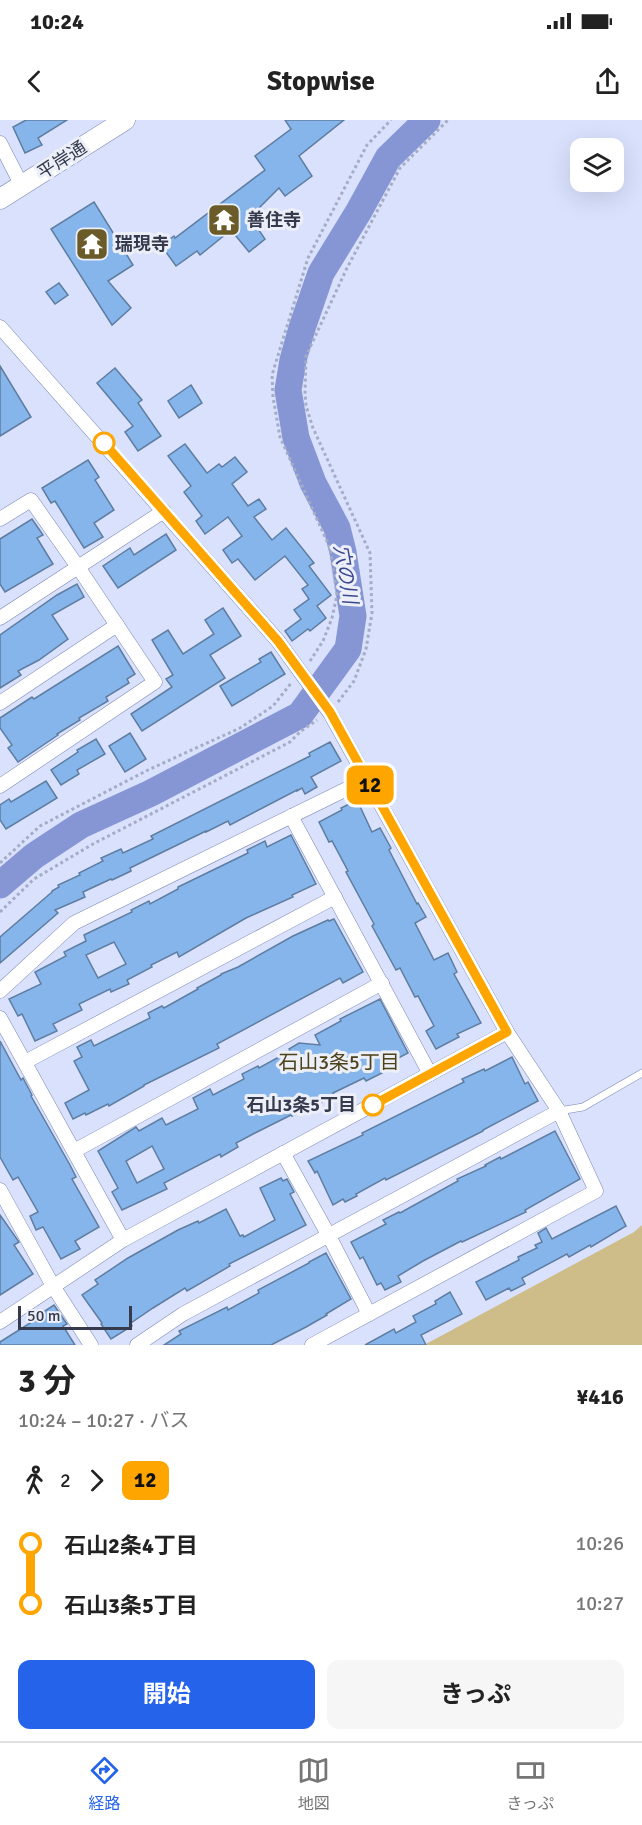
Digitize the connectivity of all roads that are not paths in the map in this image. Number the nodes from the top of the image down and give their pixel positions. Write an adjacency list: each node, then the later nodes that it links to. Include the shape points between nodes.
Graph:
1 (125, 120): 3 (street, 平岸通)
2 (0, 143): 3 (street)
3 (22, 186): 4 (street, 平岸通)
4 (0, 200)
5 (0, 327): 6 (street)
6 (164, 511): 8 (street); 12 (street, via 278,641 330,712)
7 (0, 519): 8 (street, via 31,500)
8 (78, 567): 9 (street); 10 (street)
9 (0, 618)
10 (117, 625): 11 (street); 13 (street, via 155,682)
11 (0, 703)
12 (367, 778): 14 (street); 19 (street)
13 (0, 786)
14 (291, 816): 15 (street); 17 (street, via 74,923)
15 (335, 897): 16 (street); 20 (street)
16 (382, 983): 22 (street); 24 (street)
17 (0, 991)
18 (0, 1018): 20 (street)
19 (507, 1032): 22 (street); 23 (street)
20 (25, 1062): 24 (street)
21 (642, 1073): 23 (lane, via 583,1107)
22 (430, 1074): 25 (street)
23 (559, 1111): 28 (street); 31 (street, via 596,1191)
24 (74, 1151): 29 (street)
25 (283, 1153): 28 (street); 29 (street)
26 (0, 1190): 27 (street)
27 (4, 1205): 30 (street)
28 (329, 1236): 31 (street); 34 (street, via 183,1314)
29 (123, 1240): 30 (street)
30 (53, 1286): 32 (street); 33 (street)
31 (369, 1314): 35 (street)
32 (0, 1322)
33 (91, 1345)
34 (137, 1345)
35 (312, 1345)

